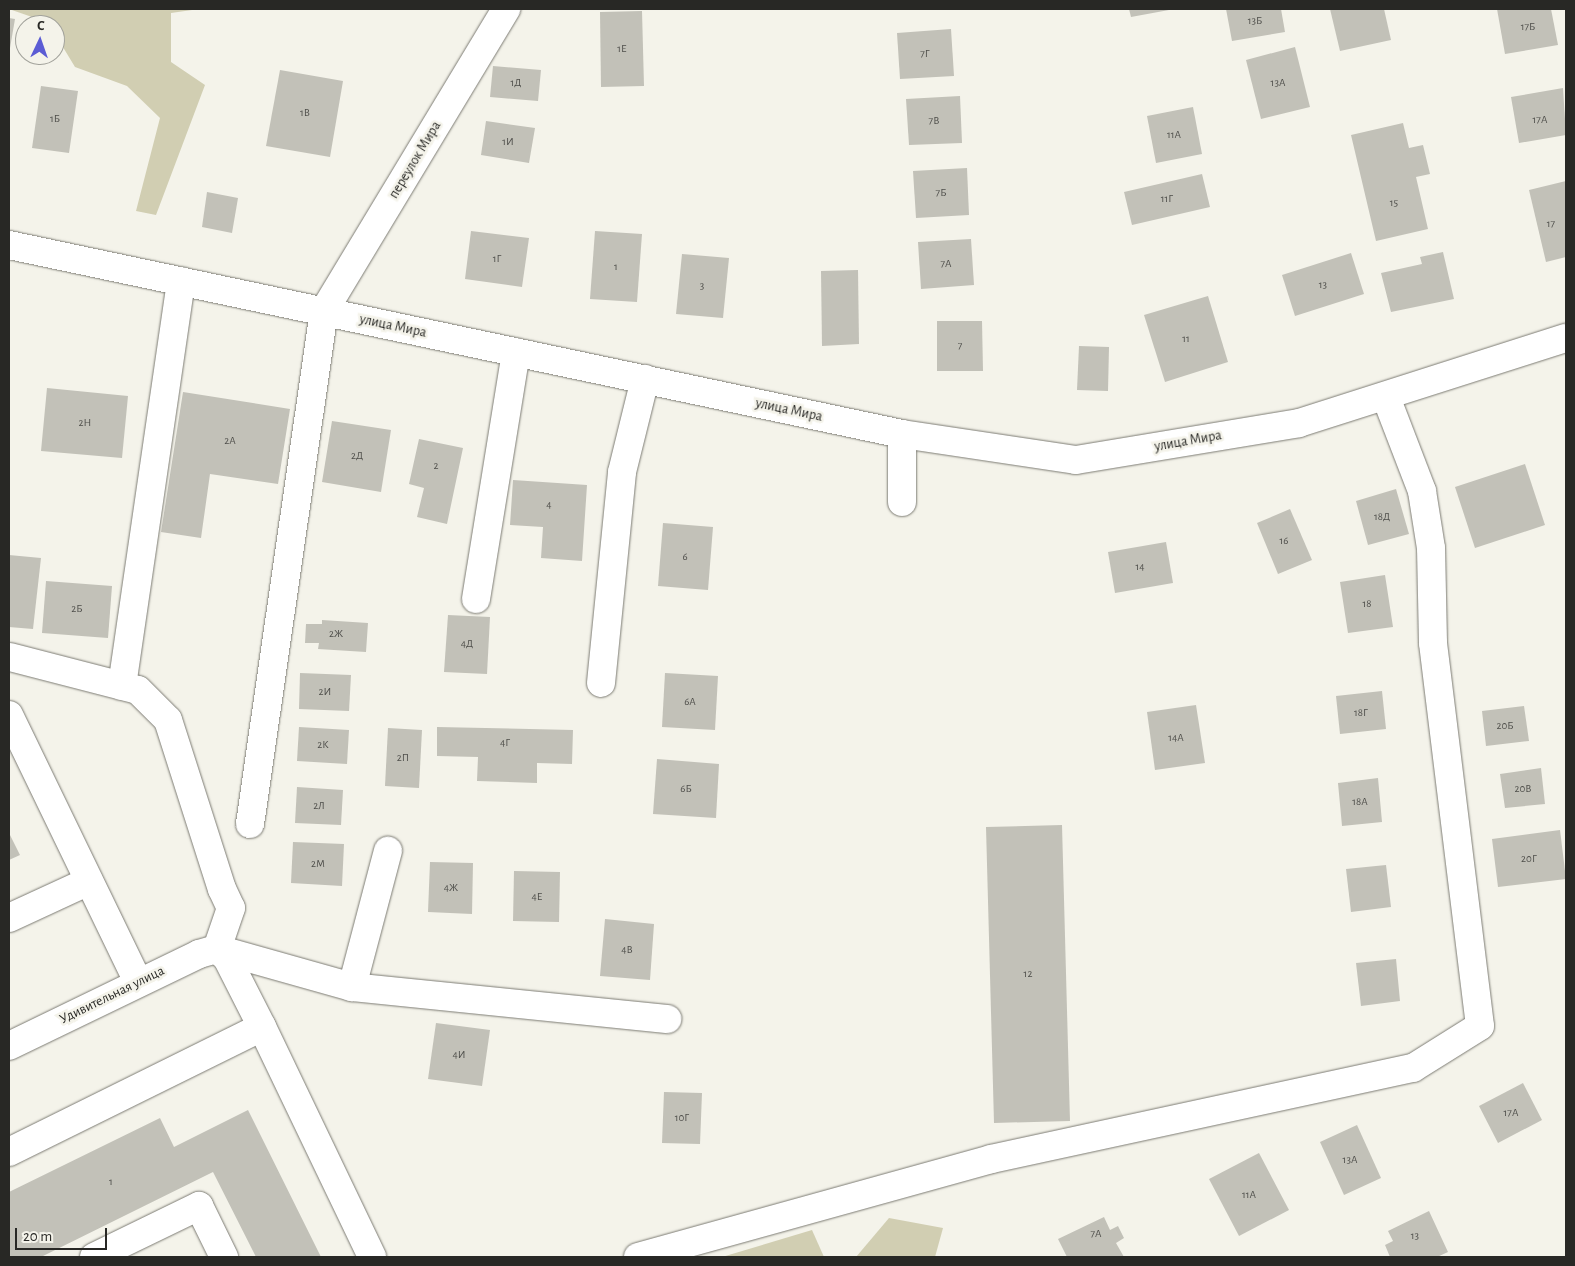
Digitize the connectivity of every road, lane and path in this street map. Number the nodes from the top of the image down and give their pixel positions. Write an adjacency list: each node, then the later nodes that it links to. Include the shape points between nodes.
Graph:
1 (506, 9): 4 (street, переулок Мира)
2 (9, 245): 3 (street, улица Мира)
3 (181, 281): 4 (street, улица Мира); 14 (street)
4 (324, 311): 6 (street, улица Мира); 16 (street)
5 (1566, 338): 8 (street, улица Мира)
6 (516, 352): 7 (street, улица Мира); 11 (street)
7 (645, 379): 9 (street, улица Мира); 13 (street, via 622,472)
8 (1386, 397): 9 (street, улица Мира, via 1298,423 1076,460); 30 (street, via 1422,491 1431,548 1433,643 1480,1026 1413,1068 991,1159)
9 (902, 434): 10 (street)
10 (902, 502)
11 (476, 599)
12 (10, 657): 14 (street)
13 (601, 683)
14 (122, 686): 20 (street, via 138,690 168,720 231,908)
15 (9, 716): 18 (street)
16 (250, 824)
17 (388, 851): 22 (street)
18 (89, 880): 19 (street); 21 (street)
19 (9, 918)
20 (217, 949): 21 (street, Удивительная улица); 22 (street); 24 (street, via 227,958)
21 (138, 982): 25 (street, Удивительная улица)
22 (352, 987): 23 (street)
23 (667, 1019)
24 (262, 1027): 26 (street); 29 (street)
25 (9, 1046)
26 (9, 1152)
27 (94, 1257): 28 (street, via 199,1206)
28 (224, 1257)
29 (372, 1257)
30 (638, 1257)

